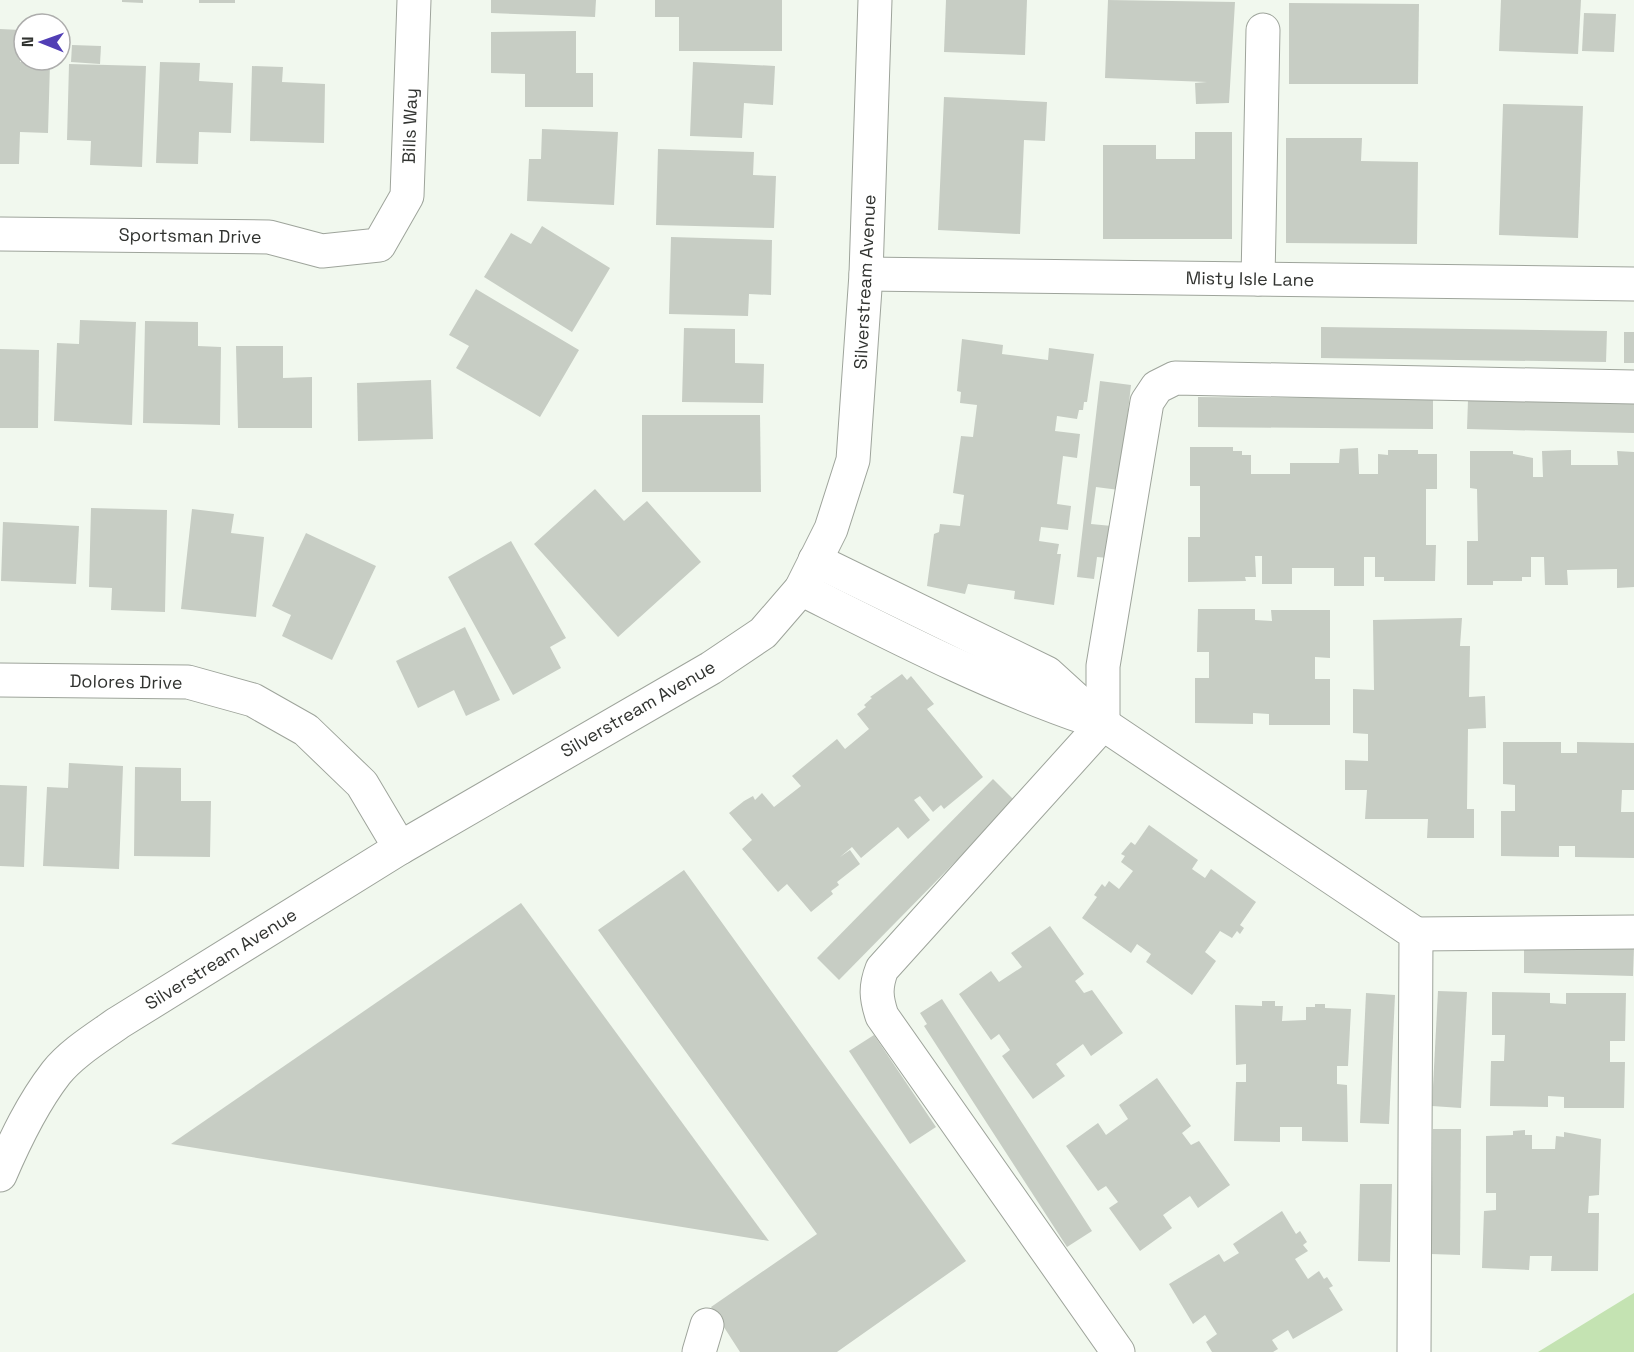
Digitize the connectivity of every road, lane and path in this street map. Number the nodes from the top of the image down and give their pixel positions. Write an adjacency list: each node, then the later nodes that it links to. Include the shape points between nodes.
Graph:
1 (414, 0): 5 (street, Bills Way, via 407,196)
2 (875, 0): 6 (street, Silverstream Avenue)
3 (1263, 30): 7 (street)
4 (0, 234): 5 (street, Sportsman Drive, via 269,237 322,251)
5 (379, 245)
6 (866, 274): 7 (street, Misty Isle Lane); 10 (street, Silverstream Avenue, via 853,460 831,530)
7 (1258, 279): 8 (street, Misty Isle Lane)
8 (1634, 284)
9 (1634, 387): 13 (street, via 1175,378 1156,387 1147,402 1103,666)
10 (815, 561): 11 (street, Silverstream Avenue); 13 (street, via 1047,673)
11 (801, 590): 13 (street, via 958,666 1042,703); 14 (street, Silverstream Avenue, via 763,633 711,668)
12 (0, 680): 14 (street, Dolores Drive, via 188,682 254,700 306,730 362,784)
13 (1103, 724): 16 (street); 18 (street, via 882,969 876,998 882,1016)
14 (400, 848): 17 (street, Silverstream Avenue, via 88,1044 57,1072 25,1120)
15 (1634, 932): 16 (street)
16 (1416, 934): 19 (street)
17 (2, 1167)
18 (1118, 1352)
19 (1414, 1352)

